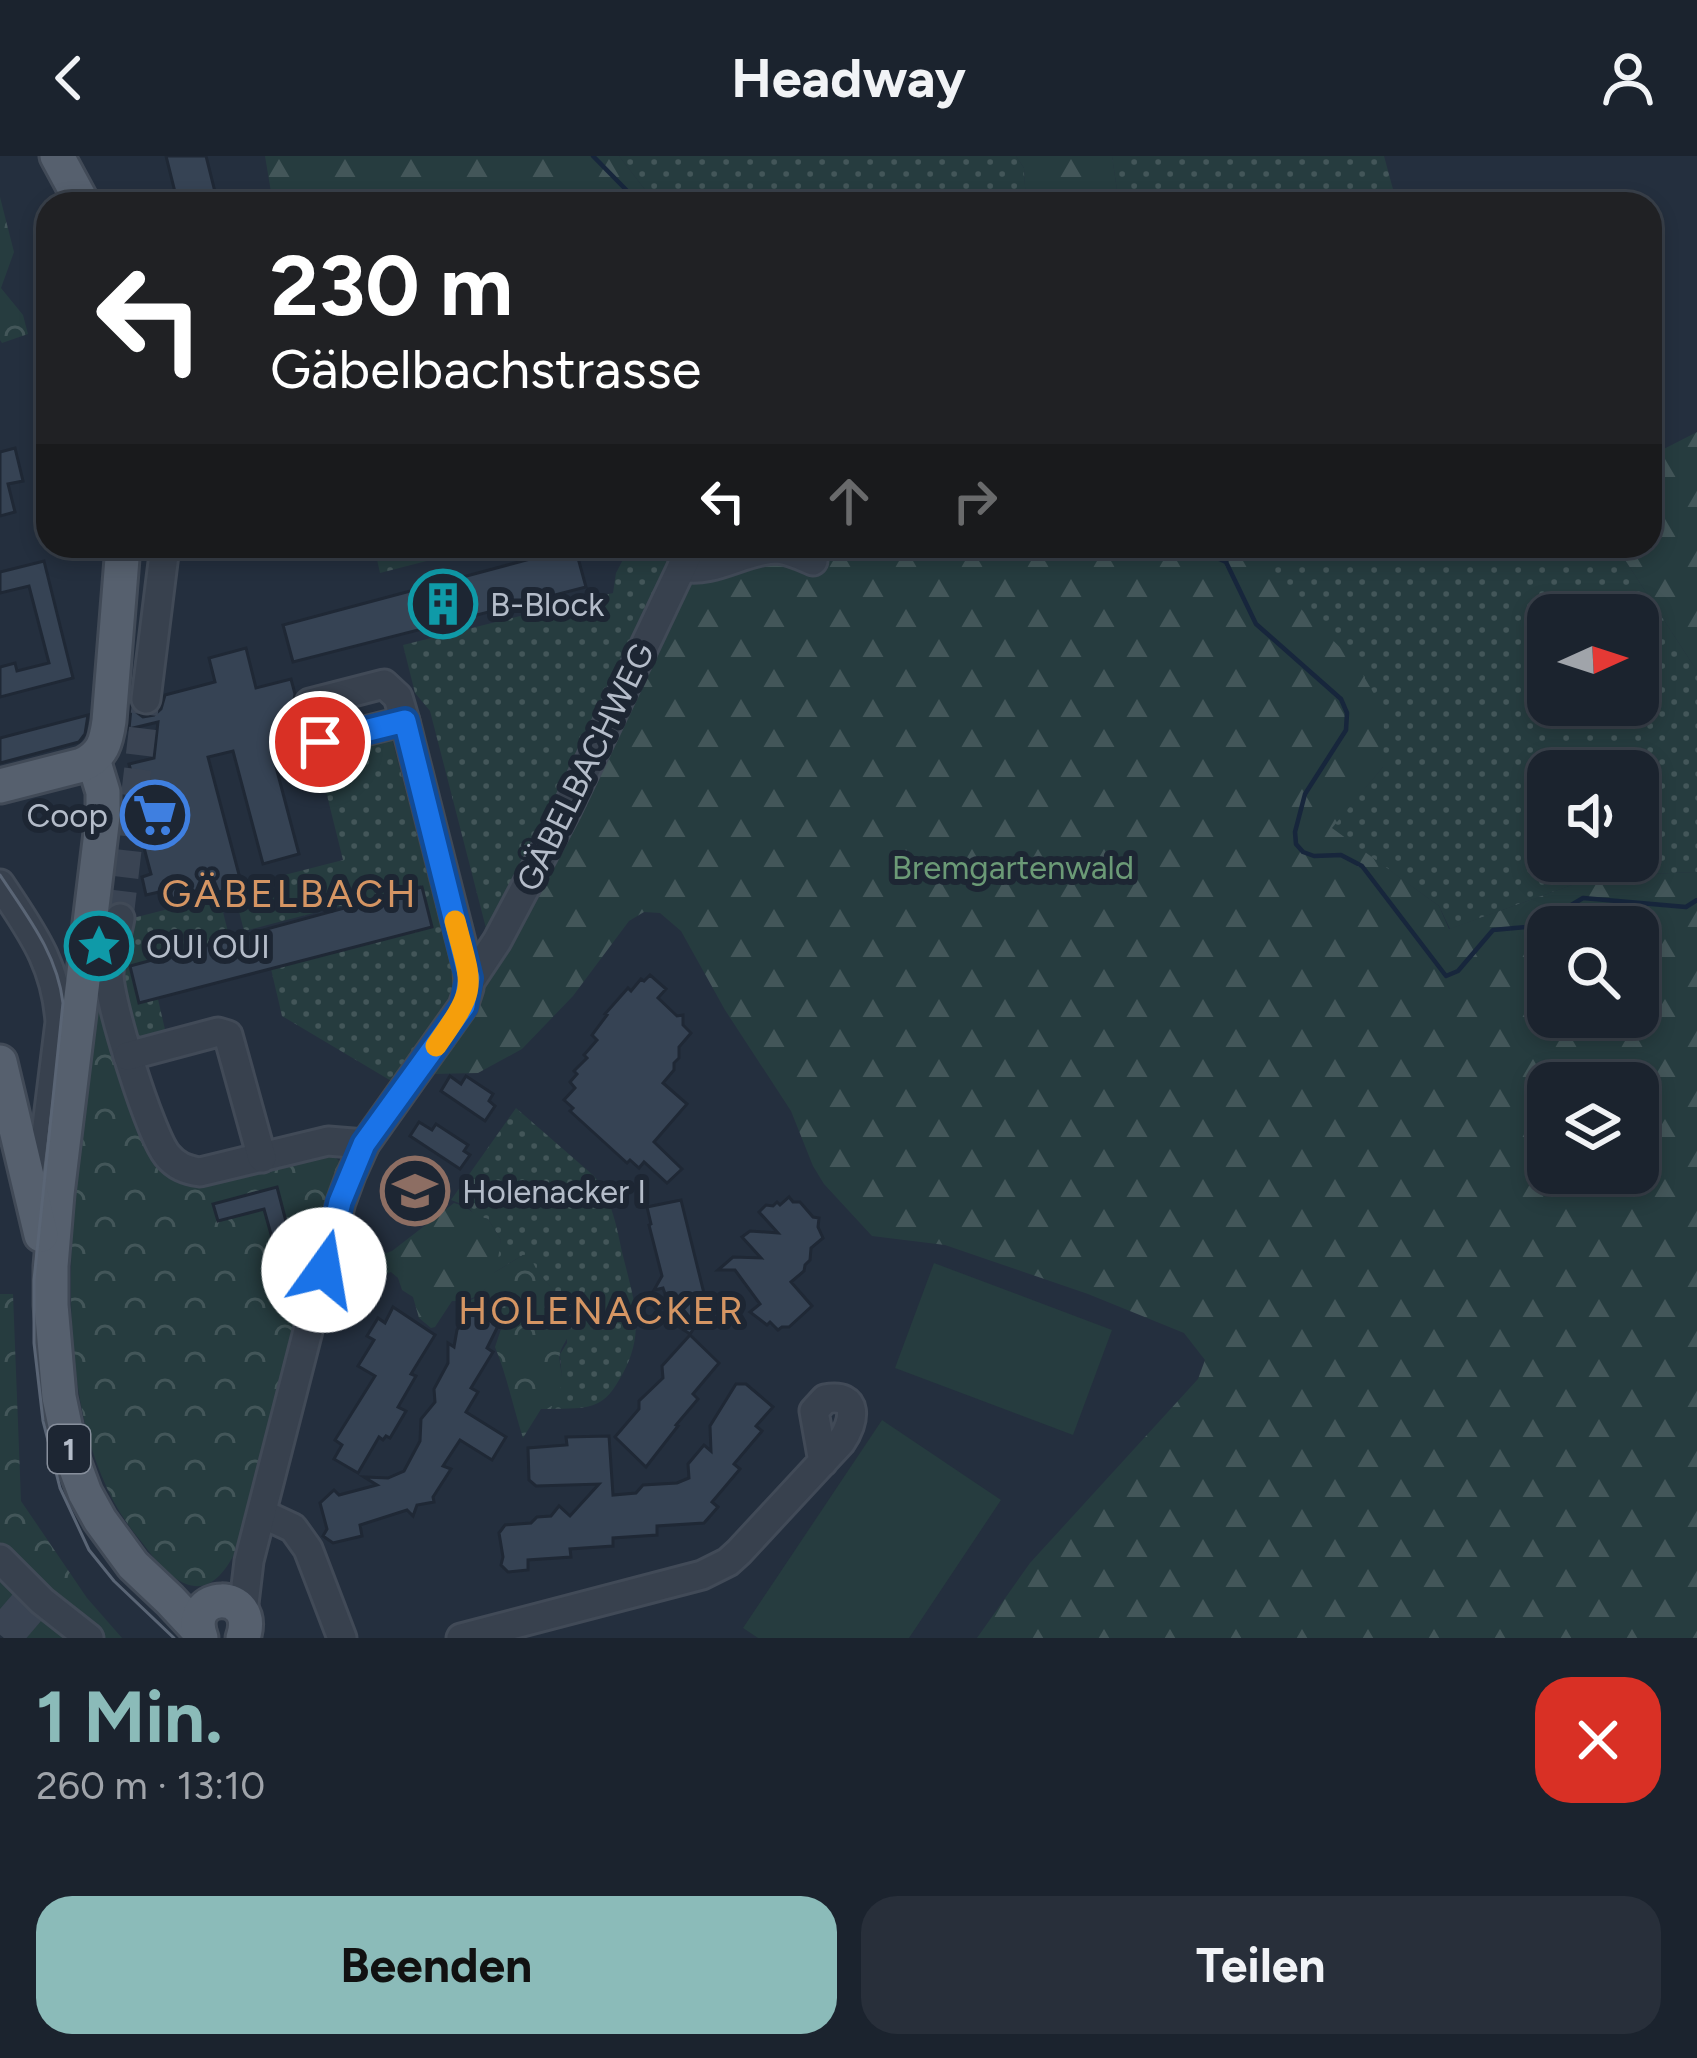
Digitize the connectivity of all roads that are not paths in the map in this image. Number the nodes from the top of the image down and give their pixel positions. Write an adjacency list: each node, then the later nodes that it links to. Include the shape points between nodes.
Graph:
1 (57, 156): 2 (main road)
2 (76, 192)
3 (122, 558): 12 (main road, 1, via 107,737)
4 (164, 558): 10 (street)
5 (687, 558): 16 (street, GÄBELBACHWEG, via 567,809)
6 (688, 558): 7 (street, via 698,568)
7 (739, 558)
8 (804, 558): 9 (street)
9 (813, 562)
10 (146, 700)
11 (405, 721): 16 (street)
12 (93, 760): 13 (main road); 19 (main road, 1, via 104,803)
13 (0, 786)
14 (0, 884): 17 (street, via 46,954)
15 (120, 918): 18 (street, via 109,978)
16 (469, 983): 21 (street, GÄBELBACHWEG, via 464,1006)
17 (59, 1022): 19 (street); 23 (street)
18 (128, 1056): 22 (street, via 159,1142 176,1164 208,1171); 22 (street, via 227,1035)
19 (73, 1057): 24 (main road, 1)
20 (0, 1062): 23 (main road, 1)
21 (364, 1144): 22 (street, via 328,1141); 26 (street, GÄBELBACHWEG, via 340,1202)
22 (262, 1158)
23 (37, 1211): 24 (main road, 1)
24 (51, 1266): 28 (main road, 1, via 59,1397 85,1493 113,1540 170,1600)
25 (823, 1462): 31 (street, via 715,1570)
26 (257, 1536): 28 (street, GÄBELBACHWEG); 30 (street, via 293,1528)
27 (0, 1559): 29 (street)
28 (226, 1624)
29 (89, 1638)
30 (342, 1638)
31 (461, 1638)

